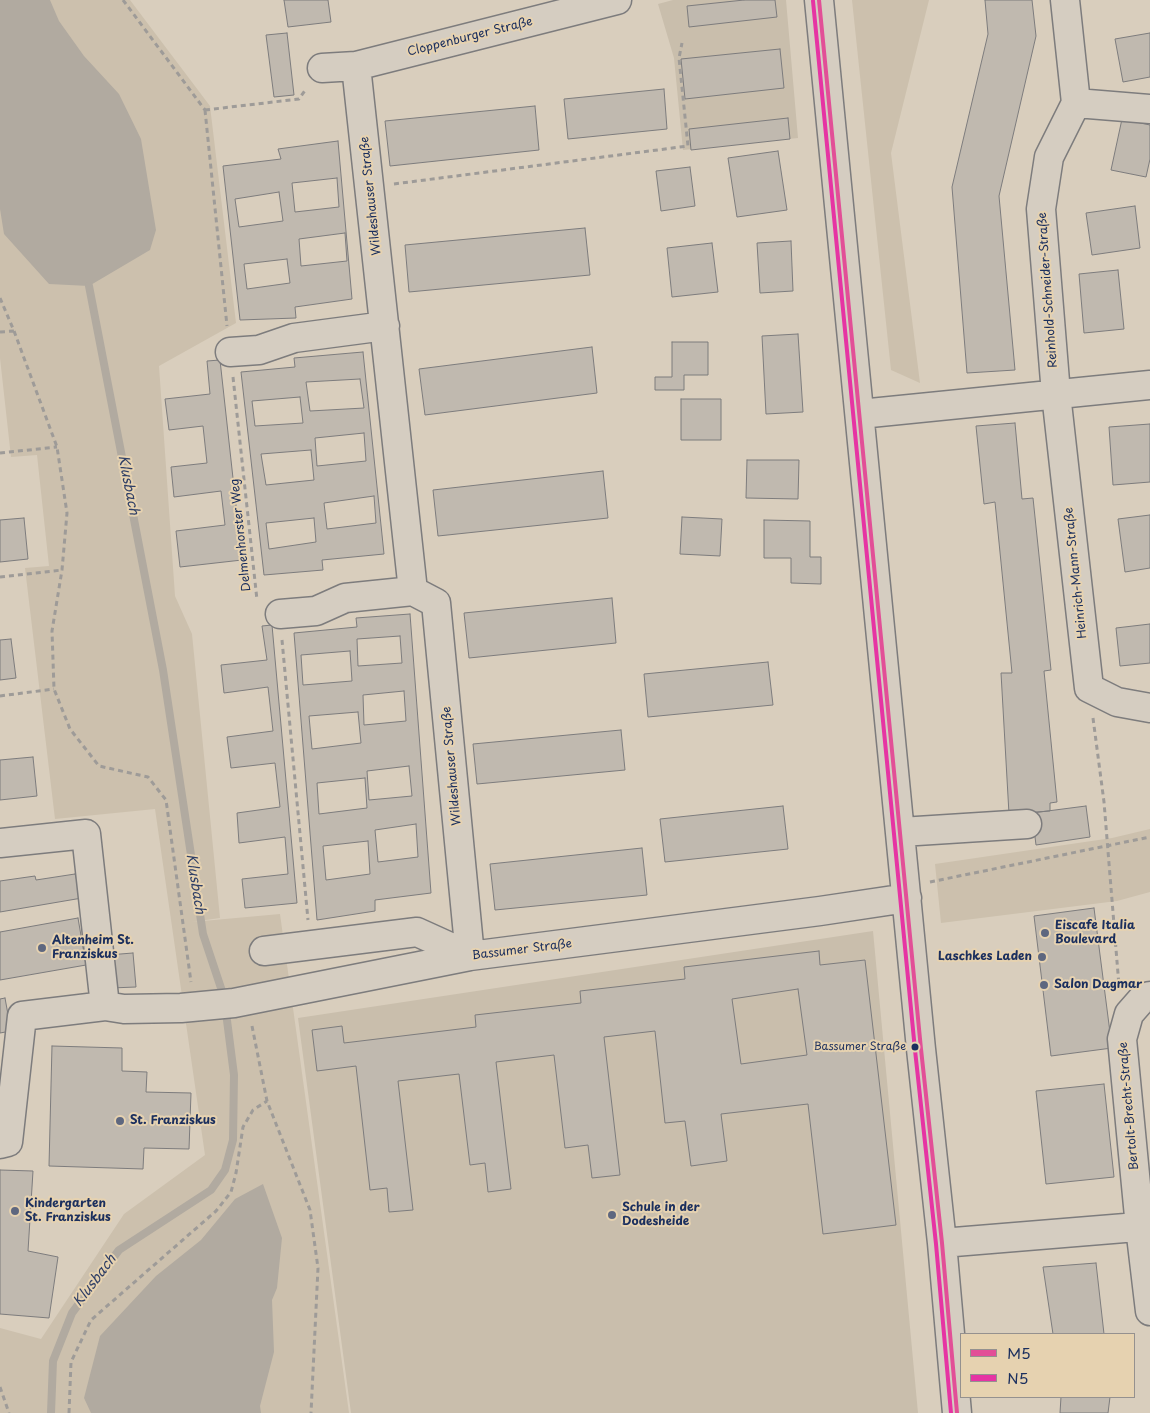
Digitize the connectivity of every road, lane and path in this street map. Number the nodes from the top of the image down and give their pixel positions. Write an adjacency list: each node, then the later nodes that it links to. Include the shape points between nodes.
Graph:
1 (123, 0): 10 (path)
2 (617, 0): 6 (street, Cloppenburger Straße)
3 (819, 0): 19 (street)
4 (1065, 0): 8 (street)
5 (682, 43): 11 (path, via 679,58 688,146)
6 (356, 66): 7 (street, Cloppenburger Straße); 11 (street, Wildeshauser Straße)
7 (322, 68): 10 (path, via 299,99)
8 (1076, 104): 9 (street); 18 (street, Reinhold-Schneider-Straße, via 1048,157 1041,209)
9 (1150, 109)
10 (205, 110): 16 (path, Delmenhorster Weg)
11 (370, 187): 13 (street, Wildeshauser Straße)
12 (0, 298): 14 (path)
13 (385, 326): 16 (street, via 294,338 259,350); 24 (street, Wildeshauser Straße)
14 (14, 330): 15 (path); 20 (path)
15 (0, 332)
16 (230, 352): 25 (path, Delmenhorster Weg, via 257,602)
17 (1150, 385): 18 (street)
18 (1056, 394): 19 (street); 26 (street, Heinrich-Mann-Straße)
19 (860, 414): 31 (street)
20 (57, 447): 21 (path); 22 (path, via 67,513)
21 (0, 453)
22 (62, 570): 23 (path); 27 (path, via 52,631)
23 (0, 577)
24 (412, 590): 25 (street, via 345,598 316,611); 38 (street, Wildeshauser Straße, via 436,603)
25 (280, 614): 36 (path)
26 (1089, 688): 29 (street, via 1117,702); 34 (path)
27 (54, 689): 28 (path); 40 (path, via 70,729 99,766 148,777 166,800)
28 (0, 696)
29 (1150, 708)
30 (1027, 824): 31 (street)
31 (901, 832): 35 (street)
32 (1150, 837): 34 (path)
33 (0, 843): 41 (street, via 86,834)
34 (1107, 846): 35 (path, via 929,882); 42 (path, via 1120,999)
35 (907, 898): 38 (street, Bassumer Straße); 46 (street)
36 (311, 946): 37 (street); 38 (street, via 417,932)
37 (264, 951)
38 (470, 956): 40 (street, Bassumer Straße)
39 (1150, 996): 42 (street)
40 (211, 1005): 41 (street, Bassumer Straße, via 124,1009); 43 (path)
41 (105, 1006): 44 (street, Bassumer Straße, via 22,1016 8,1142)
42 (1129, 1014): 45 (street, Bertolt-Brecht-Straße, via 1122,1039)
43 (267, 1100): 50 (path, via 253,1110 243,1127 231,1192 216,1210 91,1320 71,1362); 51 (path, via 310,1210 318,1268)
44 (0, 1144)
45 (1145, 1226): 46 (street); 47 (street, Bertolt-Brecht-Straße)
46 (942, 1243): 52 (street)
47 (1150, 1311)
48 (0, 1387): 49 (path)
49 (9, 1413)
50 (69, 1413)
51 (311, 1413)
52 (957, 1413)

